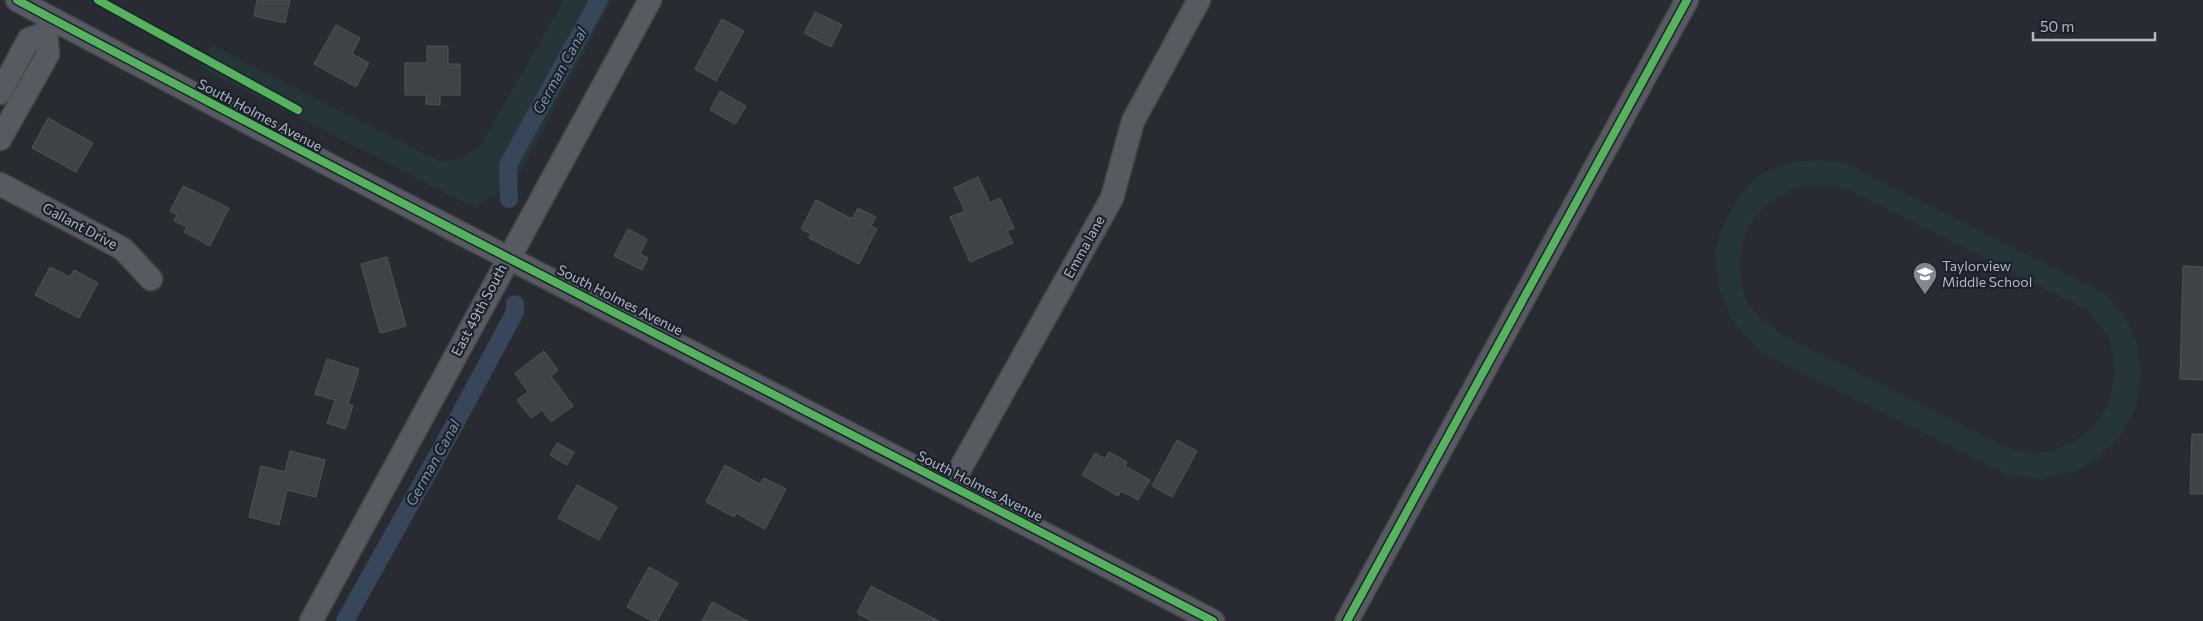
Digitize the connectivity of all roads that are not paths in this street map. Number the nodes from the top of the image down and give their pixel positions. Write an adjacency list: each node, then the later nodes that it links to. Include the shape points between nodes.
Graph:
1 (17, 0): 5 (street, South Holmes Avenue)
2 (650, 0): 9 (street, East 49th South)
3 (1199, 0): 11 (street, Emma lane, via 1133,121 1112,198)
4 (1687, 0): 14 (street)
5 (49, 26): 6 (street, via 29,39); 7 (street, via 48,54); 9 (street, South Holmes Avenue)
6 (0, 93)
7 (0, 139)
8 (0, 184): 10 (street, Gallant Drive, via 123,249)
9 (508, 256): 11 (street, South Holmes Avenue); 12 (street, East 49th South)
10 (152, 279)
11 (951, 485): 13 (street, South Holmes Avenue)
12 (311, 621)
13 (1213, 621)
14 (1347, 621)

